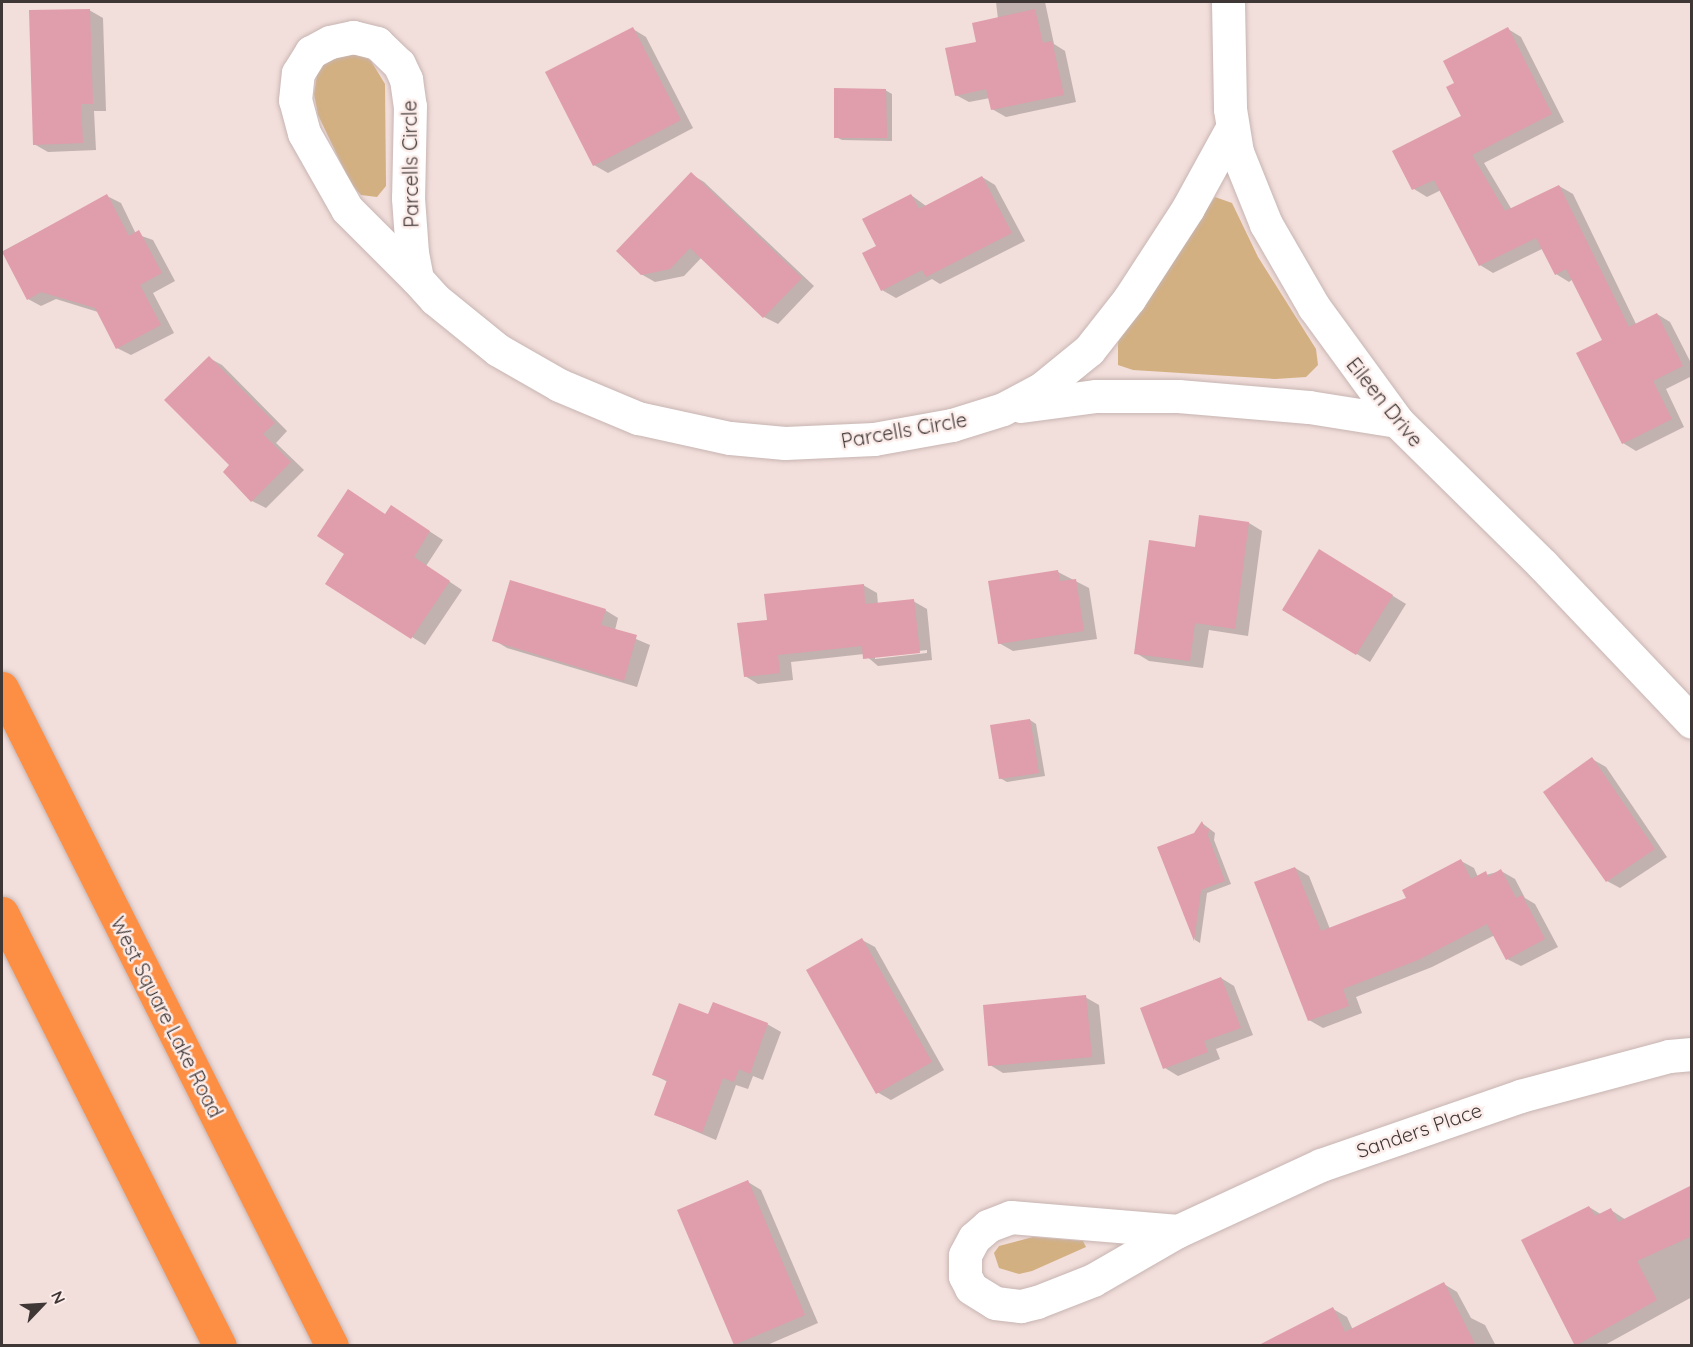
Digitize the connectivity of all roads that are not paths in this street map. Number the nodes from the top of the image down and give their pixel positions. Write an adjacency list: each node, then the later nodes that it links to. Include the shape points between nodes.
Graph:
1 (1228, 2): 2 (street, Eileen Drive)
2 (1232, 128): 4 (street, Parcells Circle, via 1188,208 1104,332 1067,369); 5 (street, Eileen Drive, via 1245,176 1280,250 1334,337)
3 (417, 279): 3 (street, Parcells Circle, via 409,224 410,106 406,79 399,64 377,43 353,37 330,42 311,52 298,73 295,100 304,133 347,209); 4 (street, Parcells Circle, via 456,318 519,364 599,404 678,429 739,439 830,442 874,439 952,425)
4 (1003, 409): 5 (street, Parcells Circle, via 1096,396 1178,396 1309,407)
5 (1397, 421): 7 (street, Eileen Drive, via 1551,573)
6 (2, 688): 12 (highway, West Square Lake Road)
7 (1692, 722)
8 (2, 913): 11 (highway)
9 (1684, 1052): 10 (street, Sanders Place, via 1520,1096 1366,1149 1299,1174)
10 (1178, 1231): 10 (street, Sanders Place, via 1011,1217 988,1226 974,1238 965,1255 965,1276 983,1297 1007,1306 1021,1306 1093,1280)
11 (220, 1346)
12 (332, 1346)

